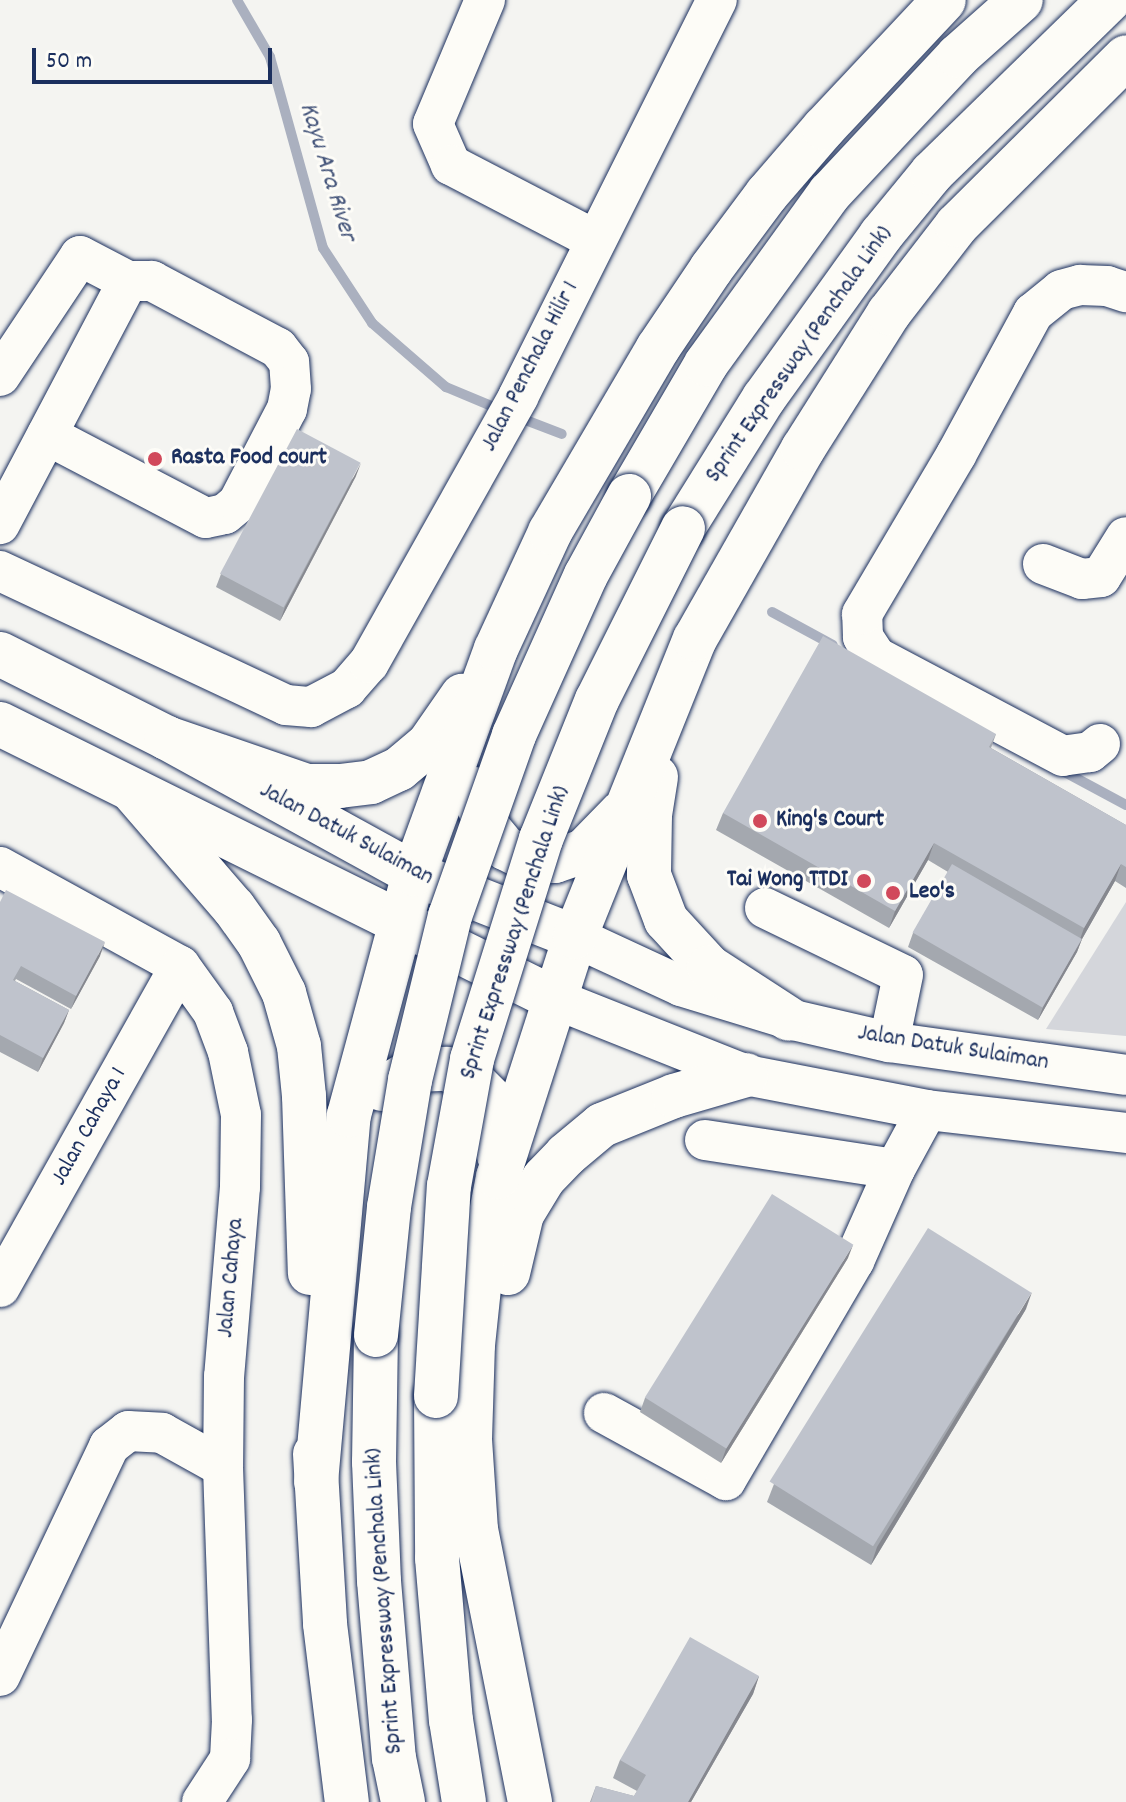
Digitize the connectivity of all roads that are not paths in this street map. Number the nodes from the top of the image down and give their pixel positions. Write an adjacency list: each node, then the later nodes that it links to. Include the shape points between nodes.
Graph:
1 (485, 0): 7 (street, via 433,124 451,165)
2 (717, 0): 7 (street, Jalan Penchala Hilir 1)
3 (944, 0): 16 (main road, via 824,128 711,269 550,532)
4 (1021, 0): 50 (main road, Sprint Expressway (Penchala Link), bridge, via 958,56 830,193 706,364 586,575 514,735 450,916 410,1080 389,1207 376,1335 379,1581 394,1758)
5 (1109, 0): 51 (main road, Sprint Expressway (Penchala Link), bridge, via 932,173 764,398 683,528 597,700 541,839 472,1059 449,1186 436,1396 437,1558)
6 (1126, 57): 18 (main road, via 957,225 889,313 803,449 702,626)
7 (595, 240): 15 (street, Jalan Penchala Hilir 1, via 496,437 369,663 347,688 311,707 286,705)
8 (128, 281): 10 (street, via 80,256); 11 (street); 11 (street, via 152,281 278,348 289,362 287,409 238,503 225,514 206,518)
9 (1126, 292): 22 (street, via 1080,285 1061,290 1033,313 862,614 863,637 876,657 1063,756 1090,752)
10 (0, 376)
11 (47, 435): 12 (street)
12 (0, 524)
13 (1126, 537): 14 (street, via 1101,577 1082,579)
14 (1043, 564)
15 (0, 571)
16 (496, 649): 19 (main road); 21 (main road, via 428,745 399,769 371,782 307,786)
17 (0, 654): 21 (main road, Jalan Datuk Sulaiman)
18 (667, 707): 24 (main road); 32 (main road, via 650,815 649,860 649,875 666,920 709,967)
19 (470, 720): 24 (main road, via 476,801 505,848 530,861 555,861 584,851); 26 (main road)
20 (0, 724): 23 (main road)
21 (167, 738): 26 (main road, Jalan Datuk Sulaiman)
22 (1100, 744)
23 (132, 790): 28 (main road); 45 (main road, via 259,943 284,993 299,1046)
24 (630, 803): 29 (main road)
25 (0, 867): 30 (street, Jalan Cahaya)
26 (414, 874): 28 (main road); 29 (main road, Jalan Datuk Sulaiman)
27 (765, 908): 33 (street, via 903,975)
28 (401, 923): 31 (main road); 37 (main road)
29 (575, 937): 31 (main road); 32 (street, Jalan Datuk Sulaiman, via 681,986)
30 (180, 966): 42 (street, Jalan Cahaya 1); 44 (street, Jalan Cahaya, via 213,1012 241,1115)
31 (555, 999): 34 (street); 41 (main road)
32 (789, 1019): 33 (street, Jalan Datuk Sulaiman)
33 (889, 1042): 35 (street, Jalan Datuk Sulaiman)
34 (746, 1075): 36 (street); 47 (main road, via 602,1125 544,1178 522,1214 505,1284 498,1526)
35 (1126, 1075)
36 (927, 1110): 38 (street); 40 (street)
37 (349, 1115): 41 (main road, via 414,1070 447,1069 474,1082 494,1102 502,1127); 45 (main road)
38 (1126, 1133)
39 (705, 1140): 40 (street)
40 (895, 1169): 43 (street, via 854,1261 726,1480)
41 (498, 1177): 47 (main road, via 482,1260 470,1439 476,1530)
42 (0, 1287)
43 (604, 1413)
44 (223, 1467): 46 (street, via 162,1433 128,1431 109,1446); 48 (street, Jalan Cahaya, via 230,1759)
45 (316, 1482): 49 (main road, via 325,1624)
46 (0, 1676)
47 (515, 1733): 52 (main road)
48 (202, 1802)
49 (347, 1802)
50 (403, 1802)
51 (464, 1802)
52 (530, 1802)

